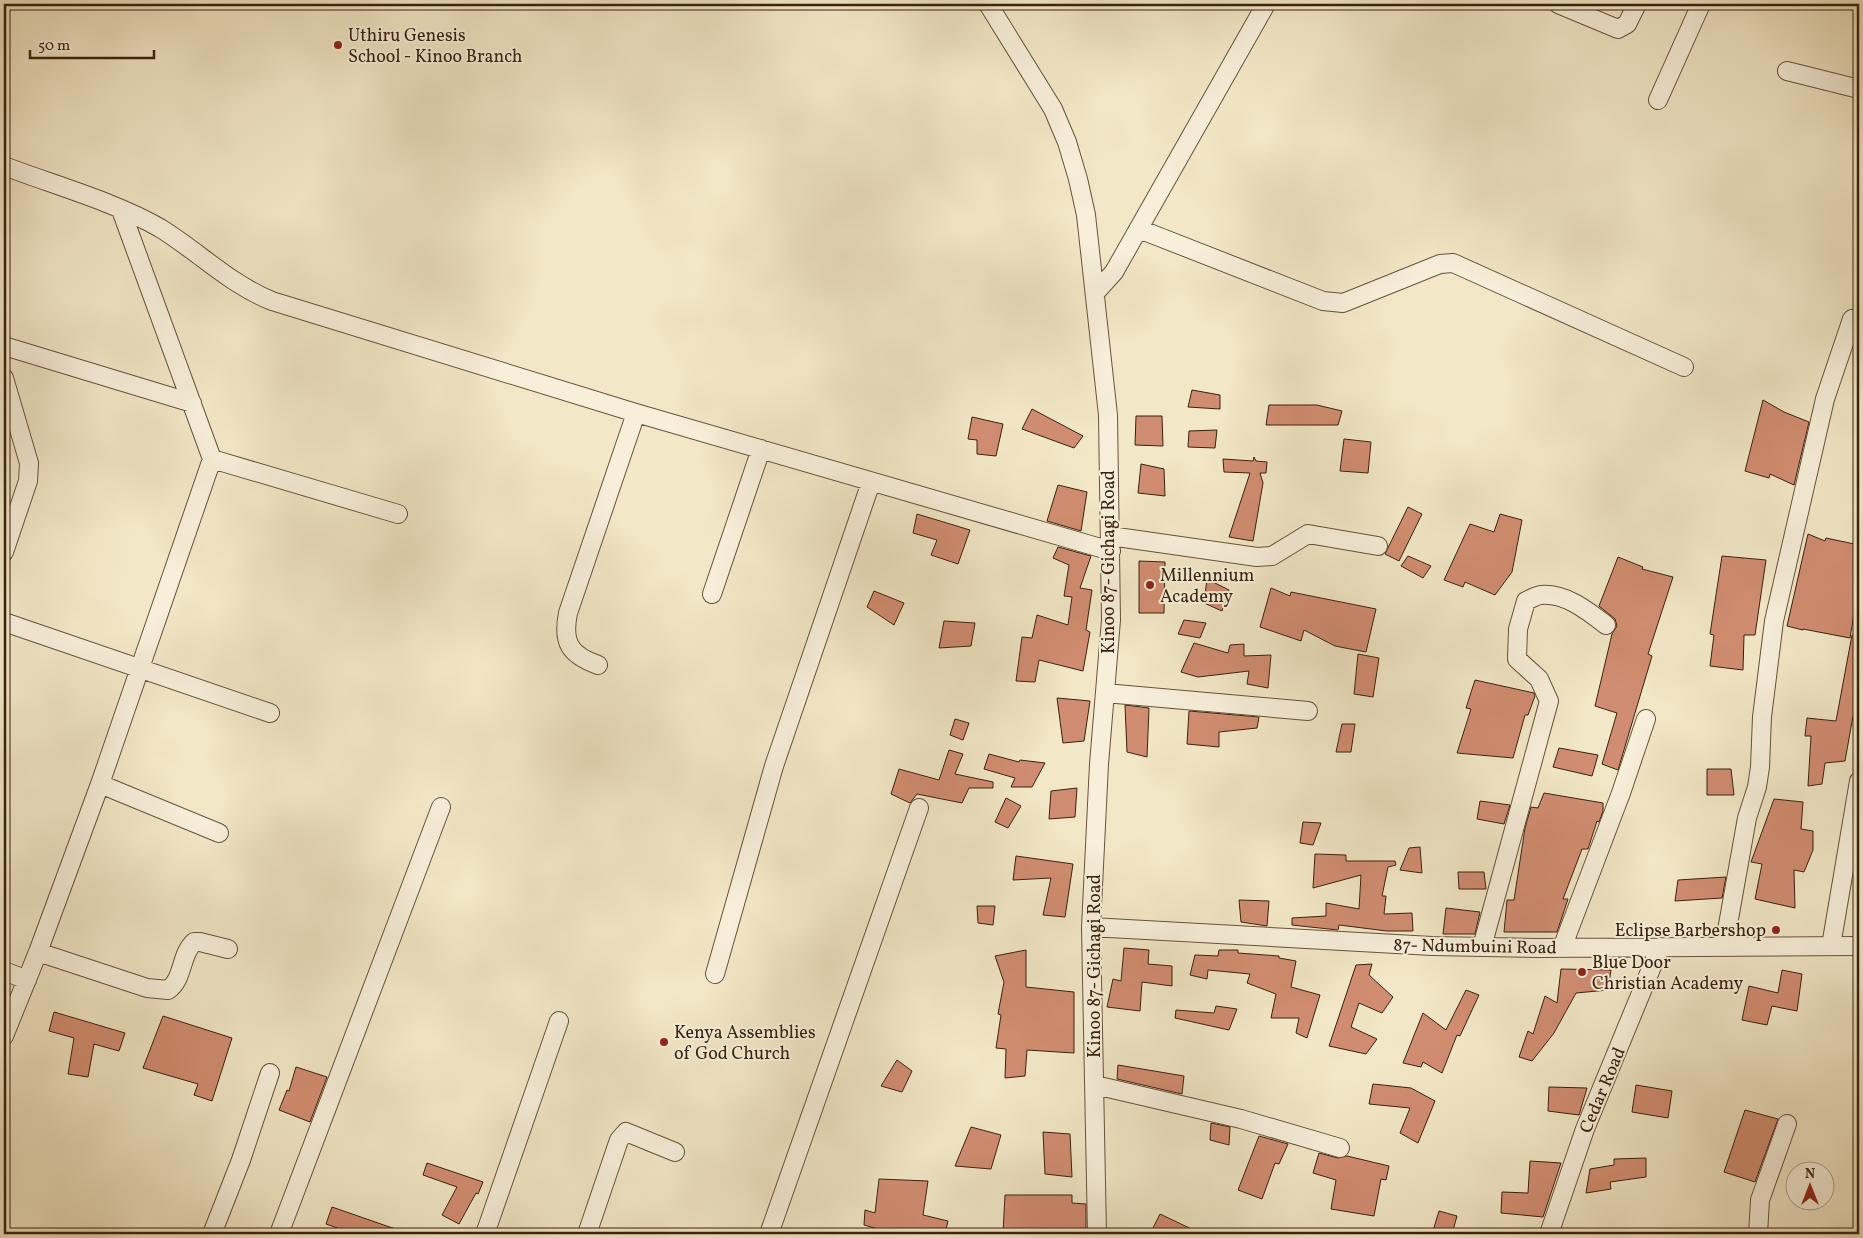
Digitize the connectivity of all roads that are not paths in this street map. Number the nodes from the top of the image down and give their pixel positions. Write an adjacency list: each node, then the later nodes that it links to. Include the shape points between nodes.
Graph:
1 (988, 4): 12 (street, Kinoo 87- Gichagi Road, via 1037,79 1067,142 1086,215)
2 (1266, 4): 11 (street)
3 (1558, 4): 4 (street, via 1618,29 1627,24)
4 (1637, 4)
5 (1701, 4): 8 (street)
6 (1787, 71): 7 (street)
7 (1859, 90)
8 (1658, 100)
9 (4, 166): 10 (street)
10 (121, 210): 17 (street); 18 (street, via 162,230 234,283 272,301)
11 (1139, 229): 12 (street, via 1114,272); 15 (street, via 1333,303 1359,298 1440,264 1453,263)
12 (1095, 293): 23 (street, Kinoo 87- Gichagi Road, via 1108,416)
13 (1852, 319): 41 (street, via 1825,399 1774,621 1762,717 1759,774 1746,818)
14 (4, 346): 17 (street)
15 (1684, 367)
16 (4, 378): 25 (street, via 29,463 28,481)
17 (192, 403): 20 (street)
18 (636, 413): 19 (street); 29 (street, via 565,628 566,640 572,649 586,661)
19 (761, 449): 21 (street); 26 (street)
20 (212, 459): 22 (street); 30 (street)
21 (871, 482): 23 (street); 50 (street, via 774,766)
22 (398, 514)
23 (1110, 543): 24 (street, via 1257,557 1272,556 1308,534); 31 (street, Kinoo 87- Gichagi Road, via 1112,620)
24 (1378, 546)
25 (4, 552)
26 (712, 594)
27 (4, 622): 30 (street)
28 (1606, 625): 44 (street, via 1584,608 1565,599 1541,594 1526,600 1518,629 1517,659 1539,678 1550,701)
29 (598, 665)
30 (140, 670): 33 (street); 36 (street)
31 (1105, 693): 32 (street); 40 (street, Kinoo 87- Gichagi Road)
32 (1308, 712)
33 (270, 713)
34 (1646, 720): 46 (street)
35 (1859, 781): 42 (street)
36 (100, 784): 39 (street); 48 (street)
37 (441, 807): 60 (street)
38 (919, 808): 63 (street)
39 (219, 833)
40 (1091, 927): 44 (street, 87- Ndumbuini Road); 55 (street, Kinoo 87- Gichagi Road)
41 (1724, 946): 42 (street, 87- Ndumbuini Road); 45 (street, 87- Ndumbuini Road)
42 (1831, 946): 43 (street, 87- Ndumbuini Road)
43 (1859, 946)
44 (1482, 947): 46 (street, 87- Ndumbuini Road)
45 (1660, 947): 46 (street, 87- Ndumbuini Road); 65 (street, Cedar Road, via 1585,1128)
46 (1562, 948)
47 (228, 949): 48 (street, via 194,942 187,951 177,980 168,990 147,988)
48 (38, 952): 51 (street)
49 (4, 971): 51 (street)
50 (715, 974)
51 (27, 980): 53 (street)
52 (558, 1022): 61 (street)
53 (4, 1036)
54 (270, 1073): 59 (street)
55 (1095, 1085): 57 (street, via 1232,1117); 64 (street, Kinoo 87- Gichagi Road)
56 (1787, 1124): 66 (street, via 1760,1200)
57 (1340, 1148)
58 (675, 1152): 62 (street, via 626,1132 619,1140)
59 (212, 1234)
60 (279, 1234)
61 (485, 1234)
62 (587, 1234)
63 (769, 1234)
64 (1097, 1234)
65 (1549, 1234)
66 (1758, 1234)

